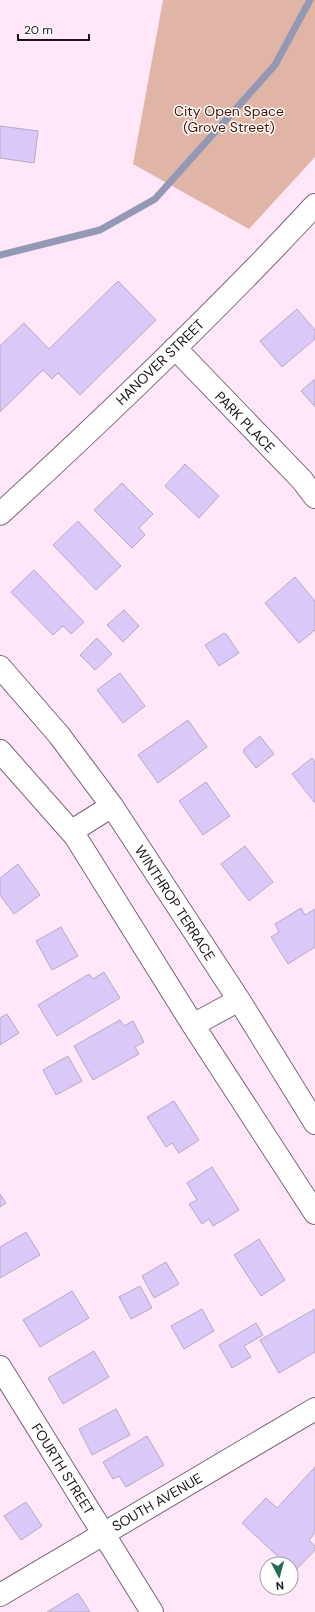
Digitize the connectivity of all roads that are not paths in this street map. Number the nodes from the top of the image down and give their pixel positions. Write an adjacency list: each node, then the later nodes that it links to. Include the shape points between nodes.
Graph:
1 (315, 205): 2 (street, HANOVER STREET)
2 (174, 348): 3 (street, PARK PLACE, via 302,480); 4 (street, HANOVER STREET)
3 (315, 497)
4 (0, 514)
5 (0, 667): 7 (street, WINTHROP TERRACE, via 59,735)
6 (0, 751): 8 (street)
7 (112, 806): 8 (street); 9 (street, WINTHROP TERRACE)
8 (72, 831): 10 (street)
9 (239, 1000): 10 (street); 11 (street, WINTHROP TERRACE)
10 (193, 1025): 12 (street)
11 (315, 1123)
12 (315, 1212)
13 (0, 1367): 15 (street, FOURTH STREET)
14 (315, 1409): 15 (street, SOUTH AVENUE)
15 (103, 1534): 16 (street, SOUTH AVENUE); 17 (street, FOURTH STREET)
16 (0, 1595)
17 (152, 1612)

